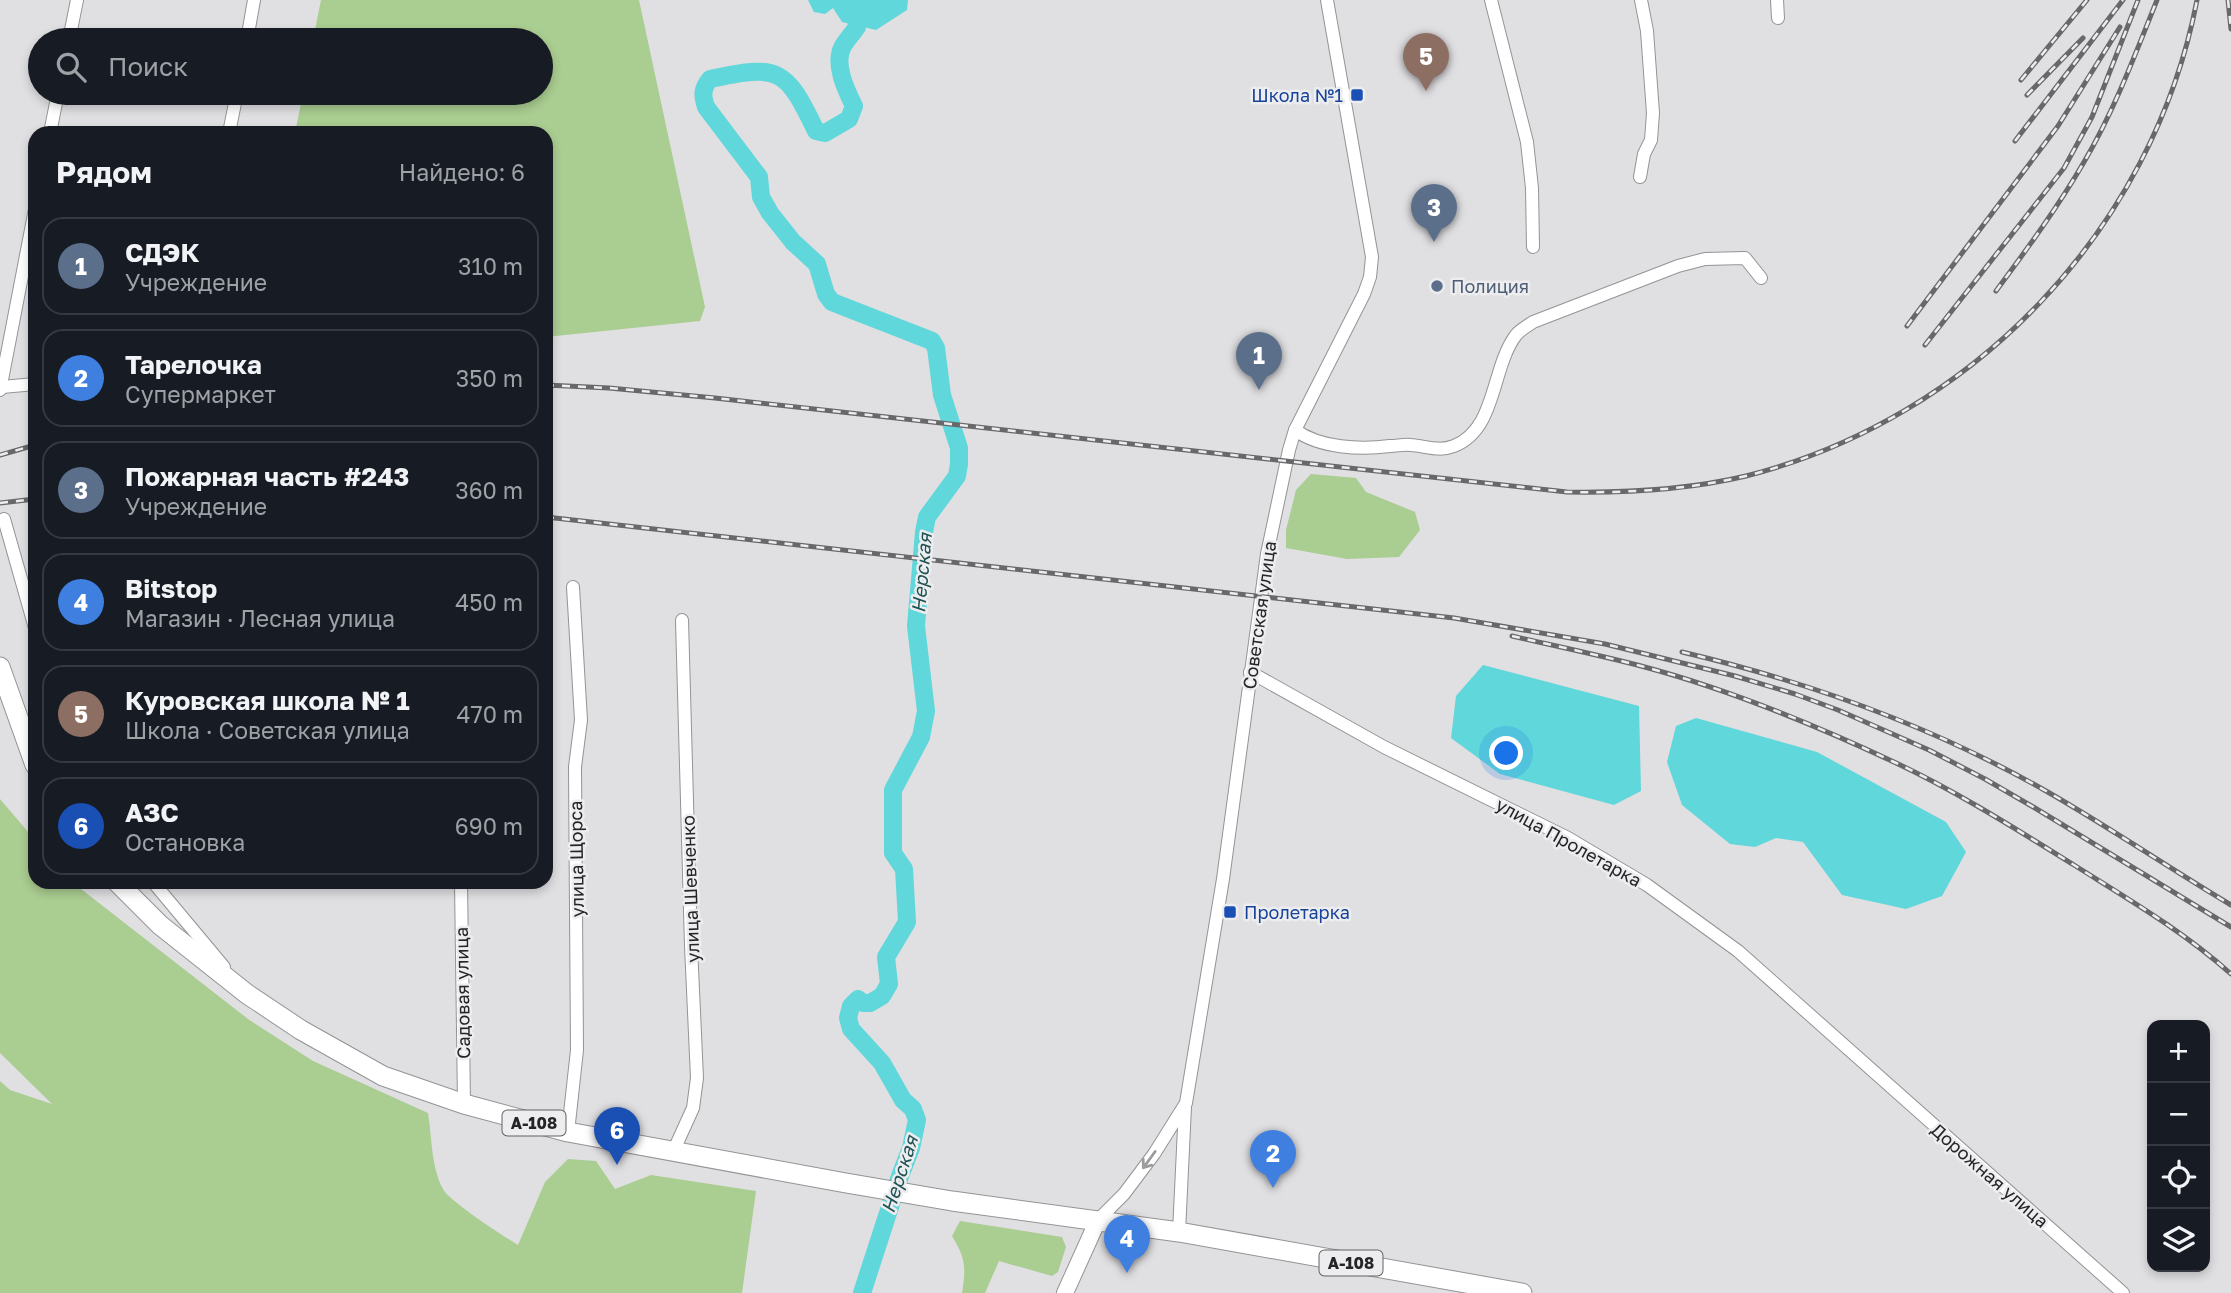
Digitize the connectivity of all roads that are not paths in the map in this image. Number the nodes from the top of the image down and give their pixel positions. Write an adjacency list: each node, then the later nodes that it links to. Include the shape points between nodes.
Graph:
1 (77, 0): 8 (street)
2 (254, 0): 9 (street)
3 (1327, 0): 20 (street, Советская улица, via 1372,257 1370,277 1353,318)
4 (1491, 0): 16 (street, via 1527,142)
5 (1641, 0): 14 (street, via 1653,113)
6 (1777, 0): 7 (street)
7 (1779, 18)
8 (71, 28)
9 (249, 28)
10 (56, 105): 12 (street)
11 (235, 105): 13 (street)
12 (51, 126)
13 (230, 126)
14 (1640, 177)
15 (28, 245): 19 (street)
16 (1533, 247)
17 (1761, 278): 20 (street, via 1745,258 1705,259 1533,323 1517,333 1507,349 1480,424 1454,446 1371,449 1321,442)
18 (28, 385): 19 (street)
19 (1, 388)
20 (1295, 430): 26 (street, Советская улица, via 1267,554)
21 (4, 519): 23 (street)
22 (573, 587): 35 (street, улица Щорса, via 580,720 575,767 577,1050)
23 (28, 603)
24 (682, 620): 36 (street, улица Шевченко, via 697,1078 694,1108)
25 (0, 667): 27 (highway)
26 (1250, 672): 32 (street, улица Пролетарка, via 1384,747 1568,838 1647,885 1738,951); 33 (street, Советская улица, via 1223,879)
27 (28, 745)
28 (124, 889): 31 (highway, А-108, via 160,925)
29 (159, 889): 31 (street)
30 (461, 889): 34 (street, Садовая улица)
31 (247, 994): 34 (highway, А-108, via 383,1076)
32 (1856, 1058): 41 (street, Дорожная улица)
33 (1186, 1103): 37 (street, Советская улица, one-way to 37, via 1124,1194); 38 (street)
34 (464, 1104): 35 (highway, А-108)
35 (568, 1132): 36 (highway, А-108)
36 (673, 1152): 37 (highway, А-108)
37 (1098, 1220): 38 (highway, А-108); 39 (main road)
38 (1179, 1232): 40 (highway, А-108)
39 (1065, 1293)
40 (1522, 1293)
41 (2123, 1293)

